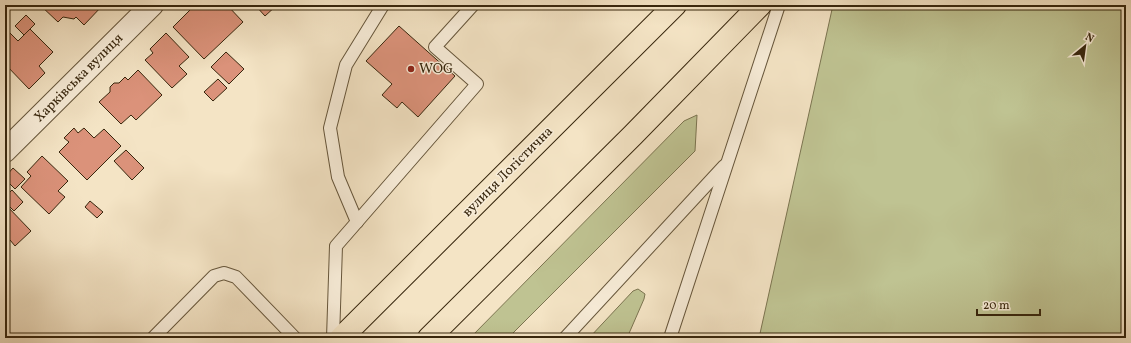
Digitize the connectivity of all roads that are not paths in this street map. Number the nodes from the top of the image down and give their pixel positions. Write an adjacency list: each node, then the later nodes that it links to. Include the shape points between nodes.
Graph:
1 (152, 5): 7 (street, Харківська вулиця)
2 (383, 5): 9 (lane, via 346,65 330,128 338,177)
3 (473, 5): 9 (lane, via 435,47 477,84)
4 (675, 5): 13 (main road, вулиця Логістична)
5 (760, 5): 14 (main road)
6 (779, 5): 8 (lane)
7 (5, 151)
8 (727, 162): 15 (lane); 16 (lane)
9 (357, 222): 12 (lane, via 336,246)
10 (153, 338): 11 (lane, via 214,276 224,273 236,277)
11 (294, 338)
12 (333, 338)
13 (341, 338)
14 (429, 338)
15 (565, 338)
16 (670, 338)

